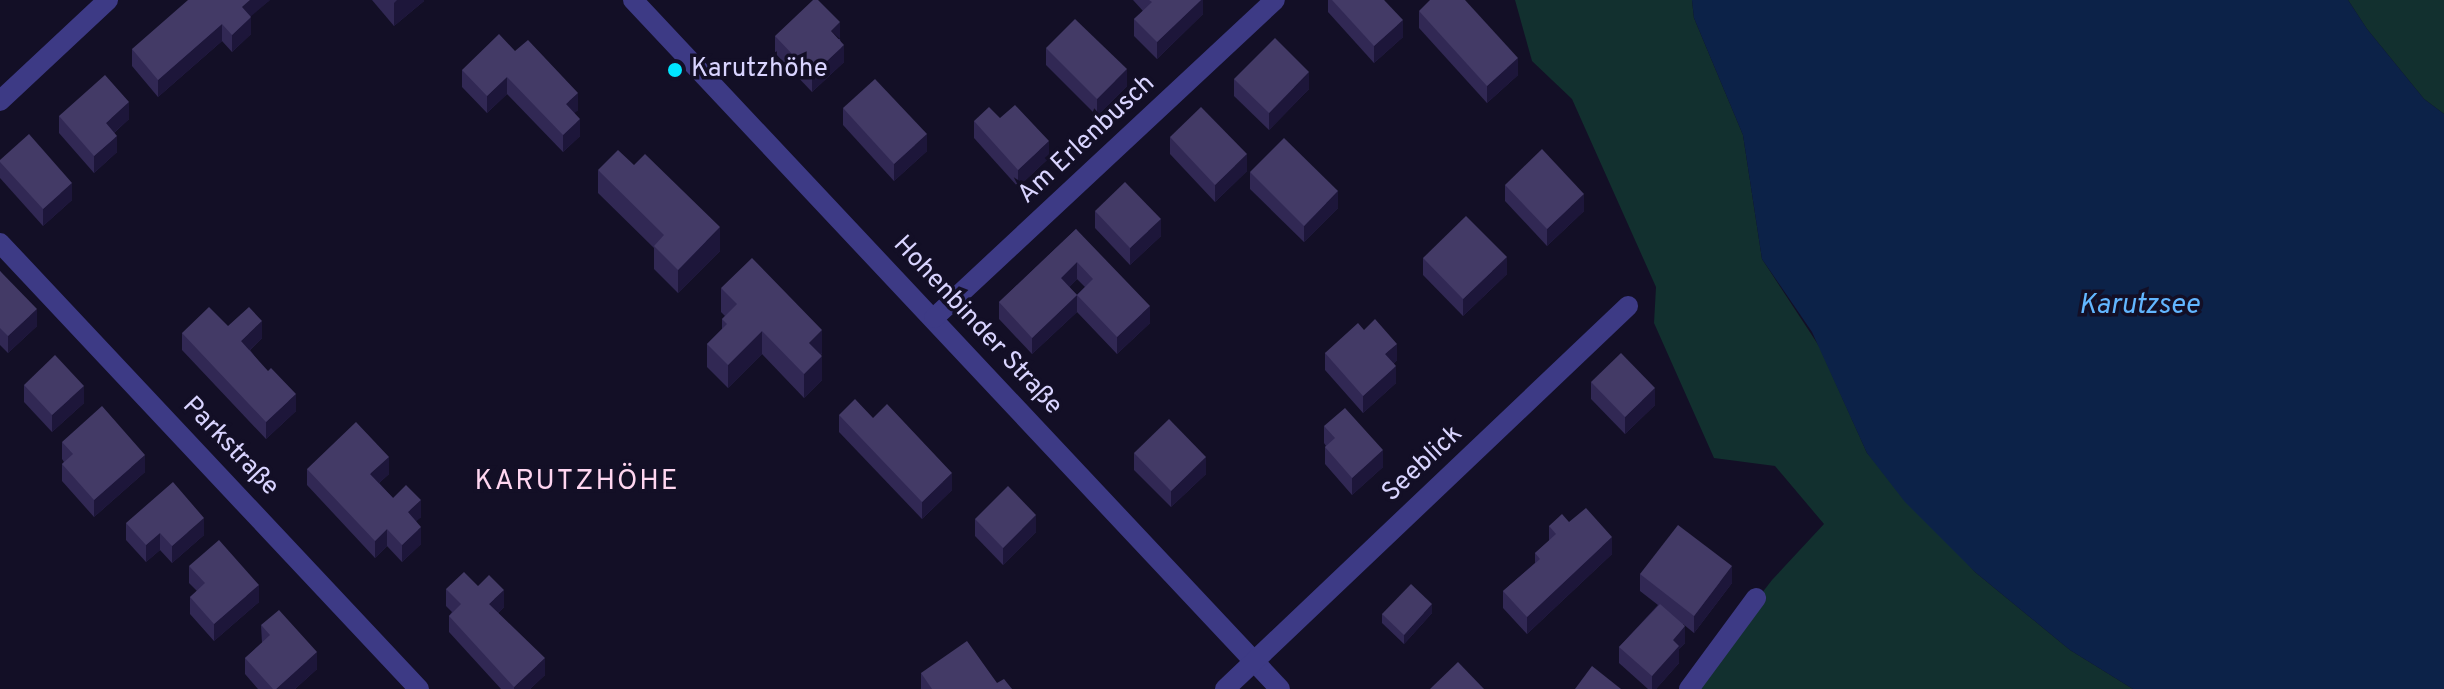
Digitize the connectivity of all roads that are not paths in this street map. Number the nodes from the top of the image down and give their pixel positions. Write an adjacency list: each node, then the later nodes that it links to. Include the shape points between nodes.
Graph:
1 (108, 0): 4 (street)
2 (633, 0): 7 (street, Hohenbinder Straße)
3 (1275, 0): 7 (street, Am Erlenbusch)
4 (0, 101)
5 (0, 243): 10 (street, Parkstraße)
6 (1628, 306): 9 (street, Seeblick)
7 (934, 318): 9 (street, Hohenbinder Straße)
8 (1756, 598): 13 (street)
9 (1253, 661): 11 (street, Seeblick); 12 (street, Hohenbinder Straße)
10 (419, 689)
11 (1225, 689)
12 (1280, 689)
13 (1689, 689)

